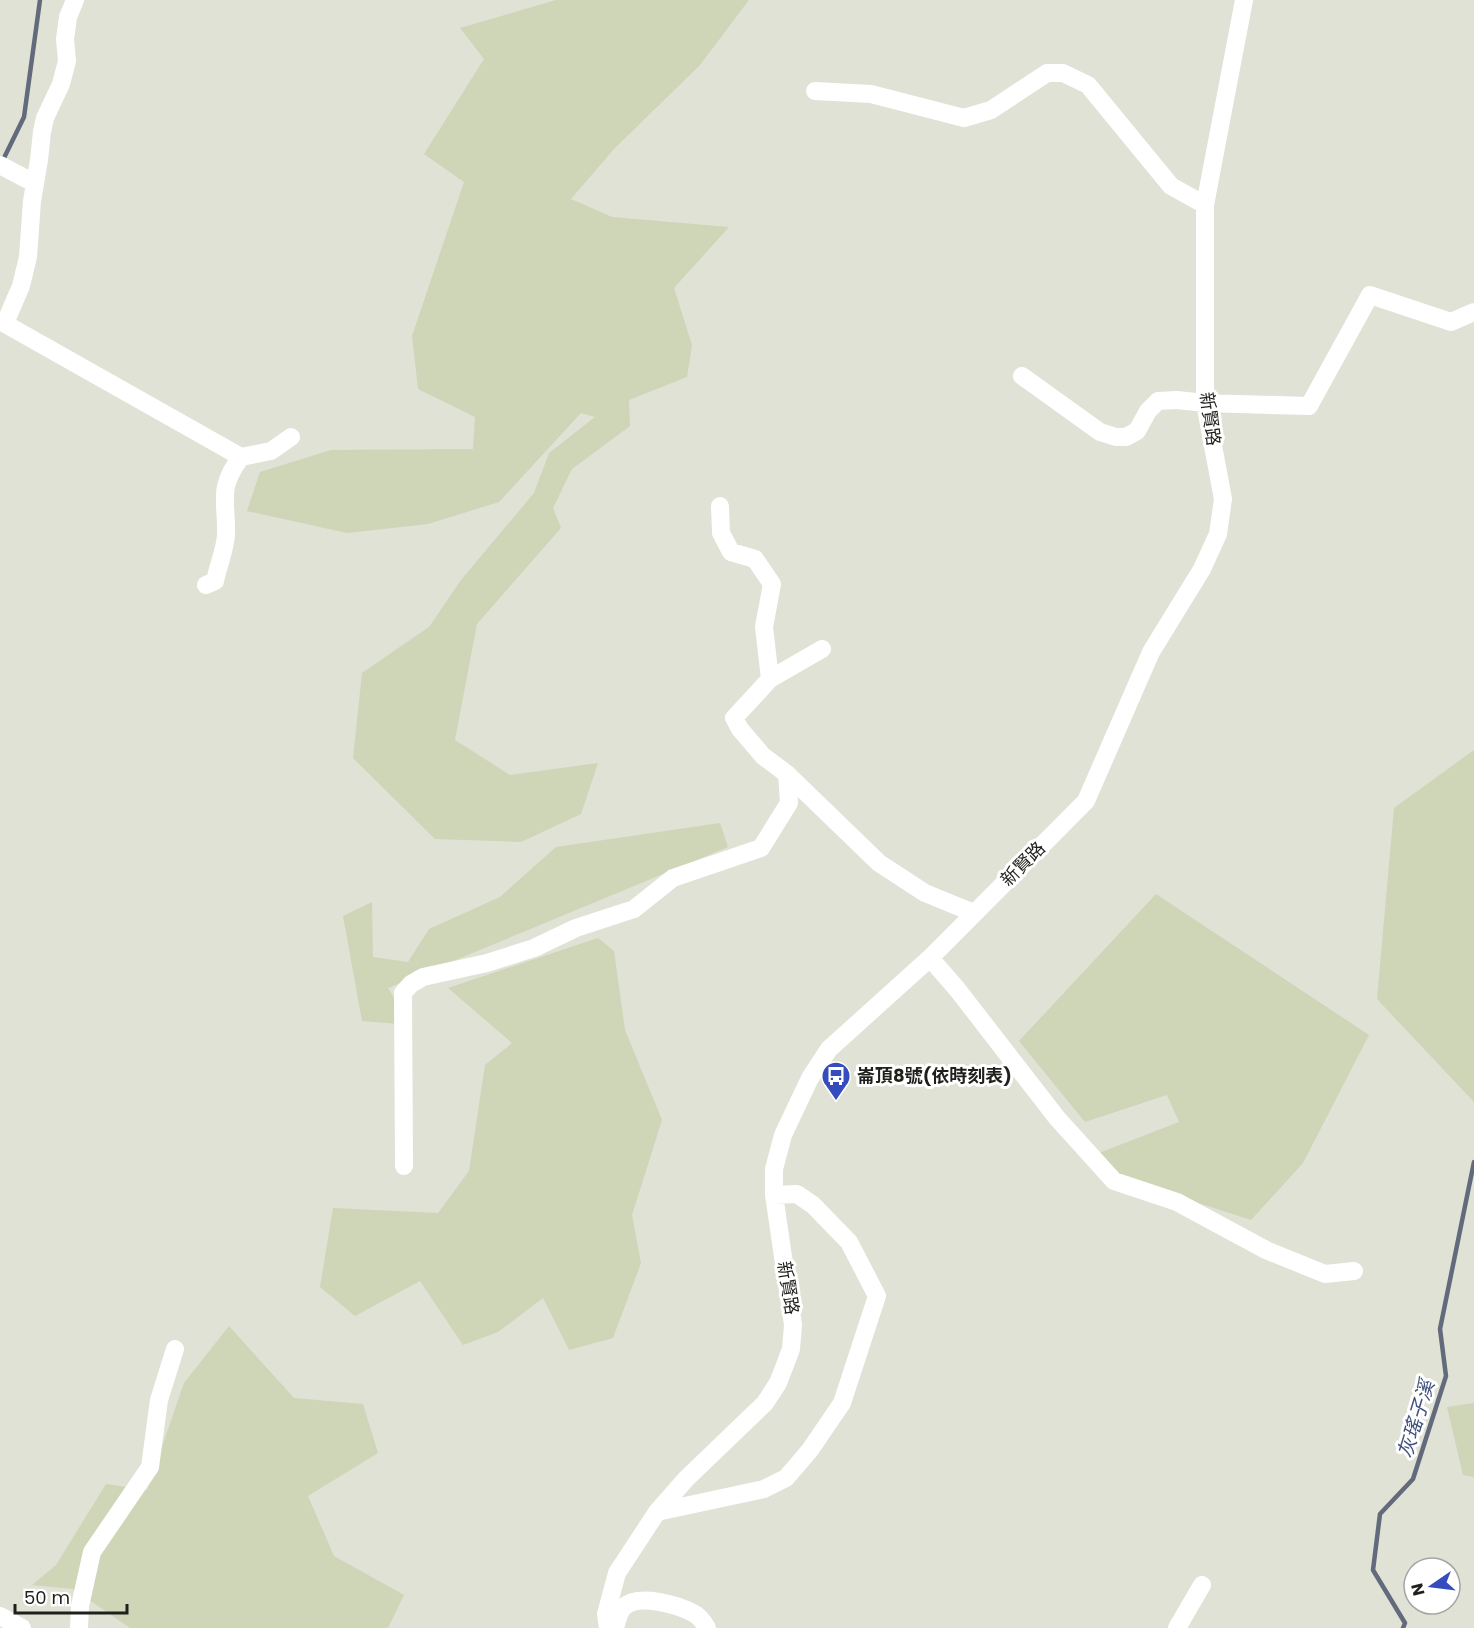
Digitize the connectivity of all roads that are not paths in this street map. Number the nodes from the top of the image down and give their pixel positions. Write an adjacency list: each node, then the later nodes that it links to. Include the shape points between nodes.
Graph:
1 (75, 0): 5 (street, via 65,39 67,61 45,118)
2 (1244, 0): 6 (street, 新賢路)
3 (815, 91): 6 (street, via 872,94 964,118 991,110 1047,73 1063,73 1088,85 1171,186)
4 (5, 167): 5 (street)
5 (34, 183): 8 (street, via 28,257 21,286)
6 (1205, 204): 10 (street, 新賢路)
7 (1474, 313): 10 (street, via 1451,322 1370,295 1309,406)
8 (2, 322): 12 (street)
9 (1022, 376): 10 (street, via 1100,432 1116,436 1126,437 1137,431 1158,401)
10 (1205, 403): 18 (street, 新賢路, via 1223,498 1218,534 1202,569 1150,652 1086,801)
11 (291, 437): 12 (street, via 271,452)
12 (241, 457): 14 (street, via 224,492 226,537 215,581)
13 (720, 506): 16 (street, via 722,533 731,552 754,559 772,584 764,627)
14 (206, 585)
15 (822, 649): 16 (street)
16 (770, 679): 17 (street, via 735,718 763,756)
17 (787, 774): 18 (street, via 879,862 925,893); 20 (street, via 789,802 761,848 673,878 634,909 576,928 534,948 411,984 403,993)
18 (974, 913): 19 (street, 新賢路)
19 (930, 958): 21 (street, 新賢路, via 830,1049 810,1078 776,1157); 22 (street, via 1057,1118 1114,1181 1177,1202 1266,1250 1325,1274)
20 (404, 1166)
21 (774, 1195): 24 (street, 新賢路, via 794,1325 786,1365 765,1403); 24 (street, via 797,1194 813,1204 849,1242 877,1296 842,1402 786,1478 764,1489)
22 (1354, 1271)
23 (175, 1349): 28 (street, via 159,1400 150,1467 92,1552)
24 (657, 1512): 29 (street, 新賢路, via 617,1573 606,1614)
25 (1203, 1585): 32 (street)
26 (0, 1616): 27 (street)
27 (22, 1628)
28 (79, 1628)
29 (608, 1628)
30 (615, 1628): 31 (street, via 622,1608 632,1601 649,1600 697,1615)
31 (707, 1628)
32 (1177, 1628)

